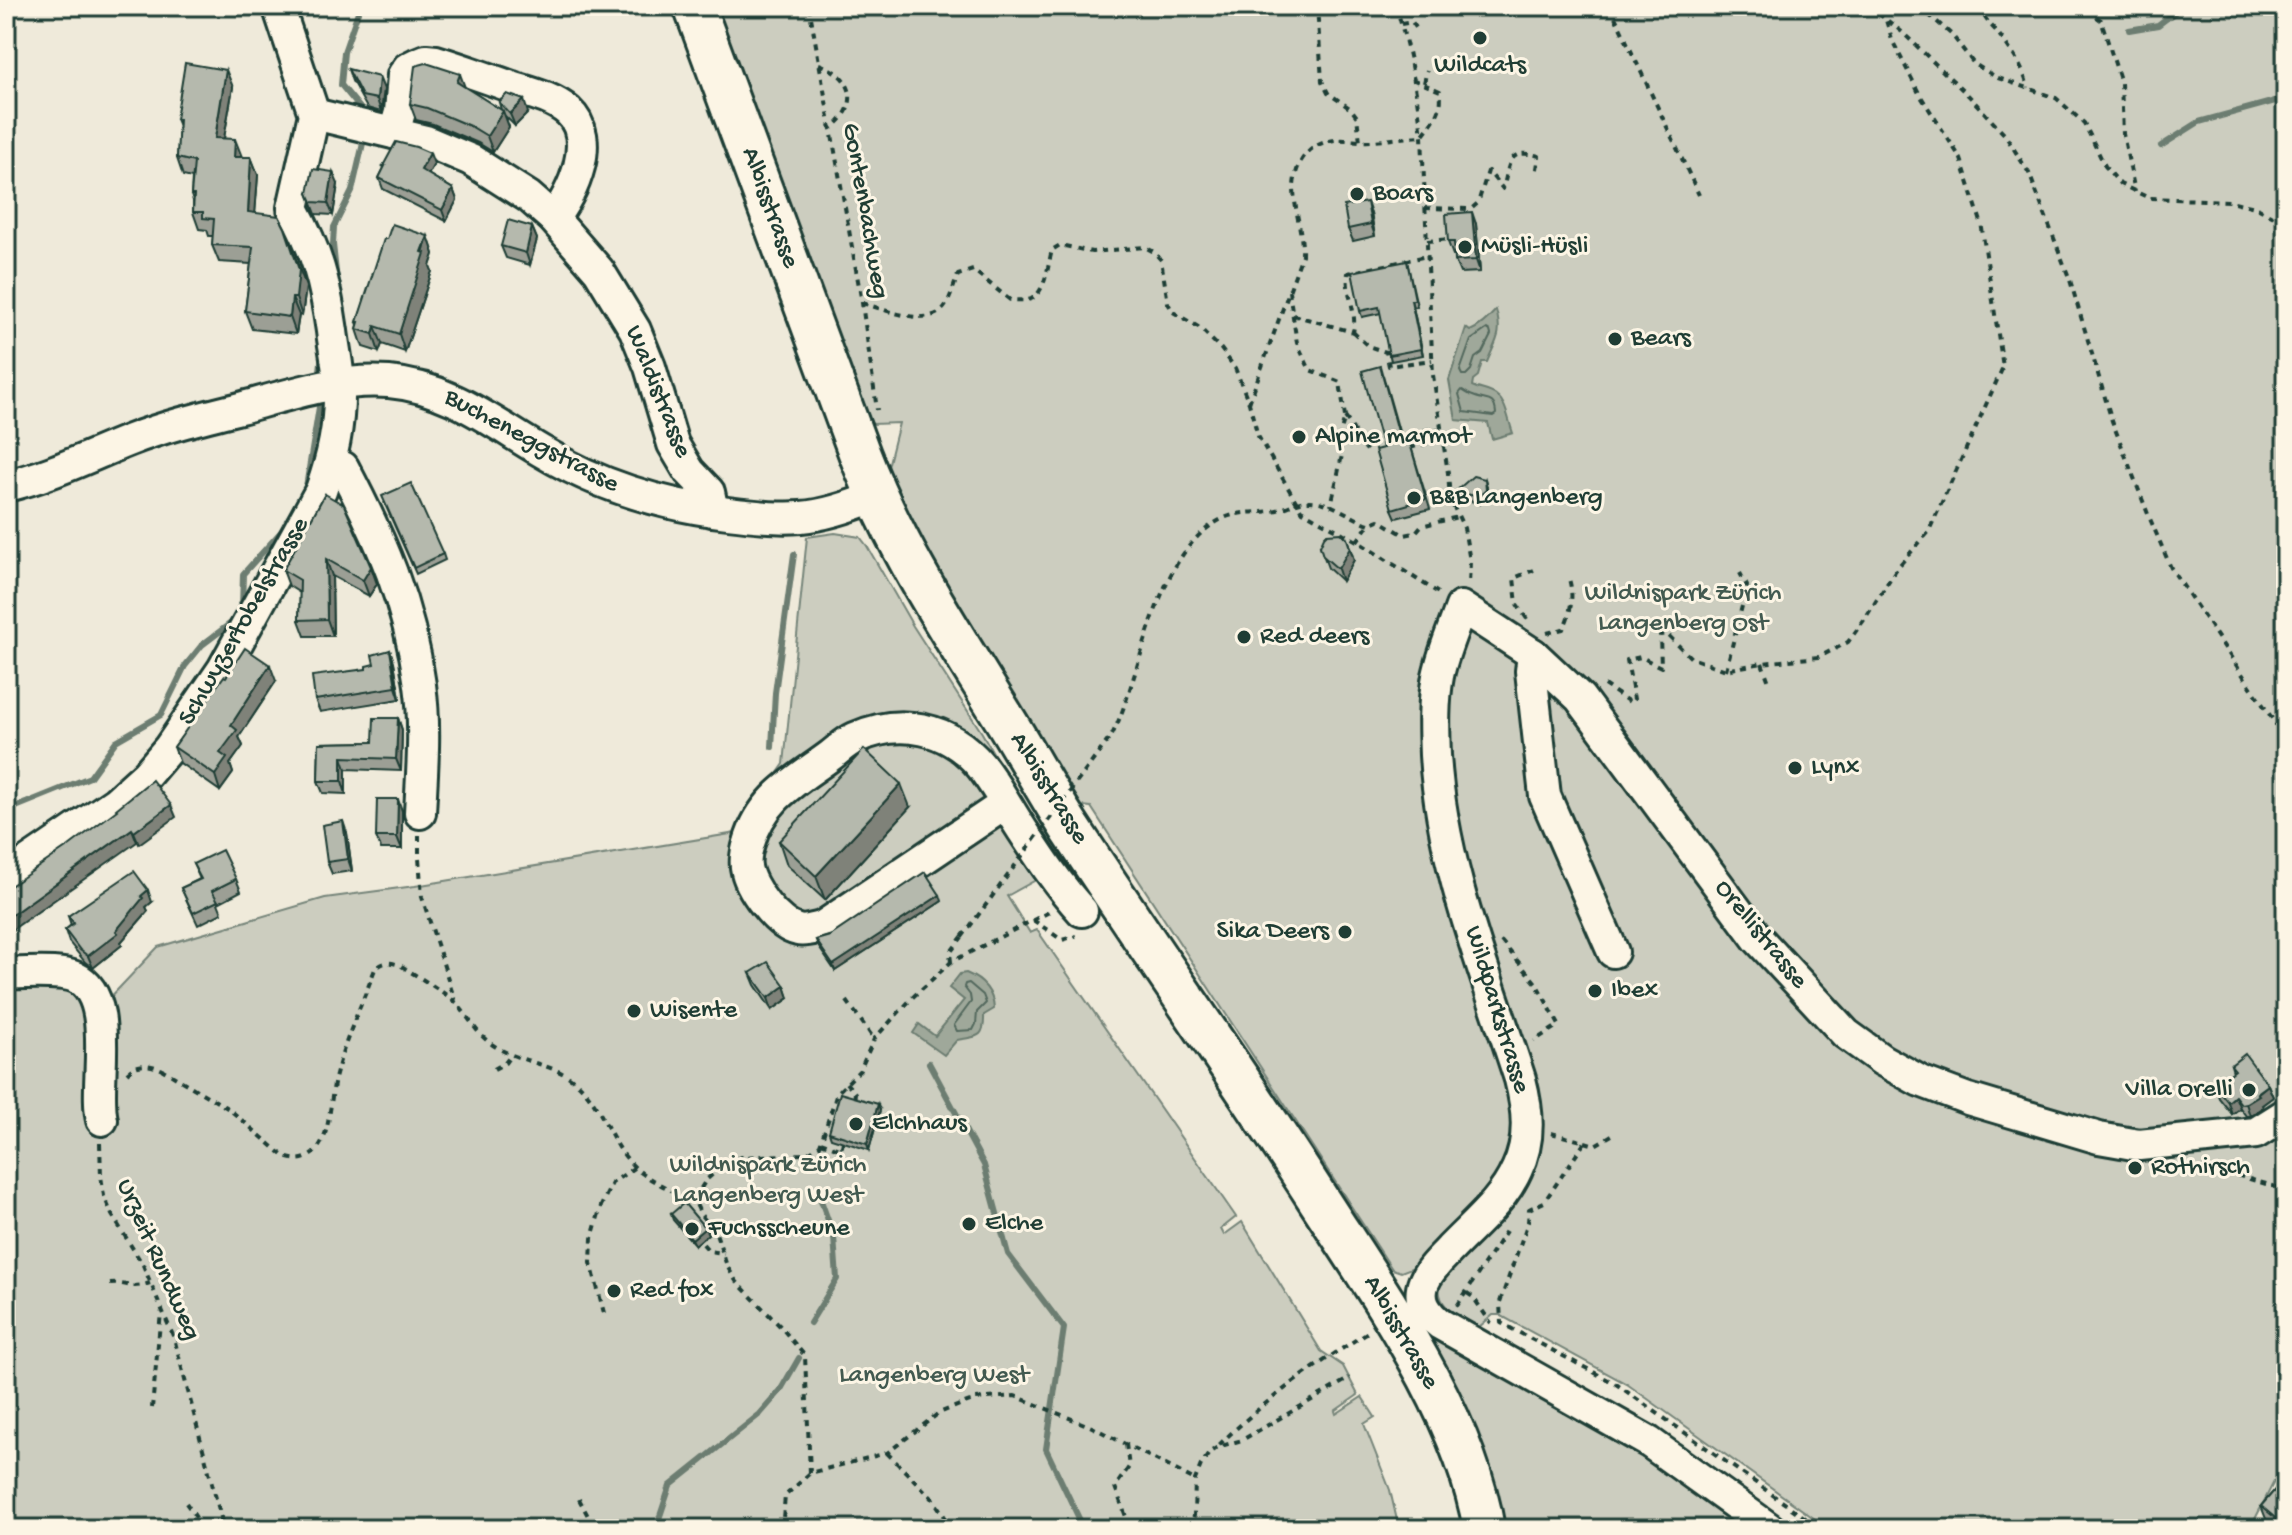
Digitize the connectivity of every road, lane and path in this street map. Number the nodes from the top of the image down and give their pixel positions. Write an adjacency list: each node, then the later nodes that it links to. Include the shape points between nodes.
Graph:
1 (278, 6): 19 (street)
2 (694, 6): 49 (main road, Albisstrasse)
3 (809, 6): 14 (path, Gontenbachweg)
4 (1317, 6): 23 (path, via 1322,81 1328,93 1357,117)
5 (1396, 6): 12 (path)
6 (1610, 6): 26 (path)
7 (1869, 6): 11 (path)
8 (1919, 6): 18 (path, via 1974,64)
9 (1979, 6): 18 (path, via 2025,74)
10 (2050, 6): 25 (path, via 2091,13 2101,20 2121,83 2123,134)
11 (1885, 17): 61 (path, via 1920,95 1961,159 1981,222 2003,367 1928,533 1897,568 1848,642 1819,657); 65 (path, via 1969,96 2005,135 2029,173 2070,280 2112,421 2171,568)
12 (1401, 24): 13 (path, via 1412,22); 16 (path)
13 (1417, 29)
14 (819, 64): 20 (path, Gontenbachweg); 20 (path, via 834,69 848,84 848,108)
15 (1427, 70): 17 (path)
16 (1414, 80): 17 (path); 22 (path)
17 (1424, 83): 22 (path, via 1440,91 1442,100)
18 (2028, 89): 25 (path, via 2056,98 2084,123 2105,166)
19 (314, 114): 21 (street, Waldistrasse); 38 (street, via 293,208 310,238 325,285)
20 (832, 128): 34 (path, Gontenbachweg)
21 (394, 133): 28 (street, Waldistrasse, via 471,160); 28 (street, via 403,75 426,60 552,101 570,113 582,147 577,176)
22 (1422, 136): 23 (path); 27 (path)
23 (1360, 141): 33 (path, via 1324,142 1298,164 1294,191 1302,255)
24 (1536, 175): 27 (path, via 1539,156 1526,153 1510,159 1503,189 1488,171 1471,209)
25 (2135, 192): 29 (path, via 2149,198 2255,207)
26 (1699, 195)
27 (1425, 208): 31 (path)
28 (553, 218): 52 (street, Waldistrasse, via 599,271 635,330 673,444 709,492)
29 (2286, 229)
30 (1451, 239): 31 (path)
31 (1427, 241): 32 (path)
32 (1427, 256): 36 (path, via 1348,273); 37 (path)
33 (1289, 290): 35 (path); 39 (path)
34 (862, 303): 39 (path, via 930,317 945,307 958,275 973,270 1010,300 1030,299 1039,291 1052,250 1060,245 1092,252 1145,247 1161,260 1173,312 1221,349); 41 (path, Gontenbachweg)
35 (1293, 315): 36 (path); 40 (path, via 1297,343 1310,370 1340,382)
36 (1353, 332): 37 (path, via 1368,346 1386,352 1389,366)
37 (1432, 360): 42 (path)
38 (339, 384): 47 (street, Schwyzertobelstrasse); 48 (street, Bucheneggstrasse, via 171,426); 52 (street, Bucheneggstrasse, via 384,381 440,392 573,470 645,498)
39 (1249, 403): 50 (path, via 1258,436)
40 (1345, 417): 45 (path); 51 (path)
41 (879, 424)
42 (1442, 431): 43 (path, via 1429,429); 44 (path)
43 (1401, 438)
44 (1443, 439): 46 (path); 53 (path, via 1450,499)
45 (1367, 450)
46 (1409, 451)
47 (331, 462): 67 (street, via 343,467 374,527 410,624 421,687); 68 (street, Schwyzertobelstrasse, via 321,490 223,669 169,748 116,802)
48 (6, 486)
49 (876, 496): 52 (street, Bucheneggstrasse, via 801,517); 125 (main road, Albisstrasse, via 934,606 1071,829 1403,1334 1451,1422 1475,1485)
50 (1296, 502): 51 (path); 55 (path, via 1301,510); 73 (path, bridge, via 1224,518 1184,552 1158,605 1112,735 950,953)
51 (1331, 506): 54 (path)
52 (713, 511)
53 (1458, 516): 54 (path, via 1404,535 1379,520); 59 (path, via 1470,561)
54 (1369, 524): 55 (path)
55 (1357, 541): 59 (path)
56 (1534, 570): 60 (path, via 1514,578 1517,604)
57 (1740, 573): 62 (path, via 1747,586)
58 (1569, 579): 60 (path, via 1572,589 1563,629)
59 (1461, 607): 60 (street, Orellistrasse); 78 (street, Wildparkstrasse, via 1437,678 1436,771 1456,880)
60 (1534, 638): 72 (street, via 1531,671 1545,796); 84 (street, Orellistrasse, via 1758,939 1846,1034 1882,1060 1968,1099 2139,1145 2256,1133)
61 (1762, 663): 62 (path); 64 (path)
62 (1726, 670): 63 (path, via 1691,658 1667,634 1660,635 1661,667 1641,657 1627,660 1631,703)
63 (1594, 678)
64 (1769, 682)
65 (2286, 739)
66 (1005, 804): 66 (street, via 980,766 933,731 912,726 875,731 853,739 772,798 748,845 746,867 757,895 782,922 799,931 822,927); 70 (street)
67 (420, 813): 76 (path, via 422,897)
68 (6, 877)
69 (1033, 920): 70 (path, via 1055,909); 70 (path, via 1062,940); 73 (path)
70 (1084, 922)
71 (1501, 940): 78 (path, via 1536,983 1559,1025)
72 (1613, 952)
73 (951, 962): 77 (path)
74 (6, 973): 85 (street, via 67,975 94,996 99,1010)
75 (847, 1001): 77 (path)
76 (456, 1003): 79 (path, via 472,1027); 81 (path, via 400,965 382,963 375,969 336,1074 325,1137 304,1159 285,1157 229,1109 163,1070 141,1065)
77 (874, 1039): 82 (path, via 860,1070)
78 (1512, 1055): 86 (street, Wildparkstrasse)
79 (510, 1056): 80 (path); 92 (path, via 573,1079)
80 (494, 1069)
81 (125, 1075)
82 (846, 1083): 83 (path, via 855,1093); 88 (path, via 837,1093)
83 (854, 1103)
84 (2286, 1114)
85 (102, 1120): 101 (path, Urzeit Rundweg, via 104,1196)
86 (1527, 1127): 90 (path); 93 (street, Wildparkstrasse)
87 (1617, 1132): 90 (path, via 1595,1145)
88 (821, 1142): 89 (path, via 841,1150); 95 (path, via 802,1154 730,1160 706,1180)
89 (843, 1142)
90 (1585, 1142): 96 (path, via 1544,1202)
91 (2198, 1163): 94 (path)
92 (635, 1167): 95 (path); 106 (path, via 612,1183 592,1238 591,1263)
93 (1510, 1183): 96 (path); 126 (street, Wildparkstrasse, via 1429,1272 1421,1293 1429,1316 1649,1442)
94 (2286, 1190)
95 (695, 1202): 100 (path)
96 (1529, 1209): 97 (path); 127 (path, via 1500,1302 1501,1323 1616,1384)
97 (1517, 1215)
98 (1508, 1228): 103 (path)
99 (703, 1244): 100 (path, via 709,1251)
100 (724, 1253): 114 (path, via 736,1281 805,1356)
101 (150, 1283): 102 (path, via 135,1288); 105 (path, Urzeit Rundweg)
102 (110, 1284)
103 (1467, 1293): 104 (path); 107 (path)
104 (1457, 1306)
105 (161, 1309): 110 (path); 119 (path, Urzeit Rundweg, via 189,1389)
106 (604, 1313)
107 (1488, 1321)
108 (1368, 1332): 112 (path, via 1328,1356)
109 (1350, 1378): 112 (path, via 1242,1440)
110 (152, 1408)
111 (1126, 1444): 113 (path, via 1015,1396 975,1399 939,1413); 115 (path); 123 (path, via 1129,1467 1115,1487 1128,1522)
112 (1218, 1447): 115 (path)
113 (887, 1453): 114 (path); 122 (path, via 933,1499)
114 (810, 1473): 121 (path, via 785,1496)
115 (1195, 1480): 124 (path)
116 (579, 1499): 120 (path)
117 (186, 1503): 118 (path)
118 (204, 1529)
119 (224, 1529)
120 (595, 1529)
121 (782, 1529)
122 (953, 1529)
123 (1141, 1529)
124 (1190, 1529)
125 (1484, 1529)
126 (1770, 1529)
127 (1821, 1529)

